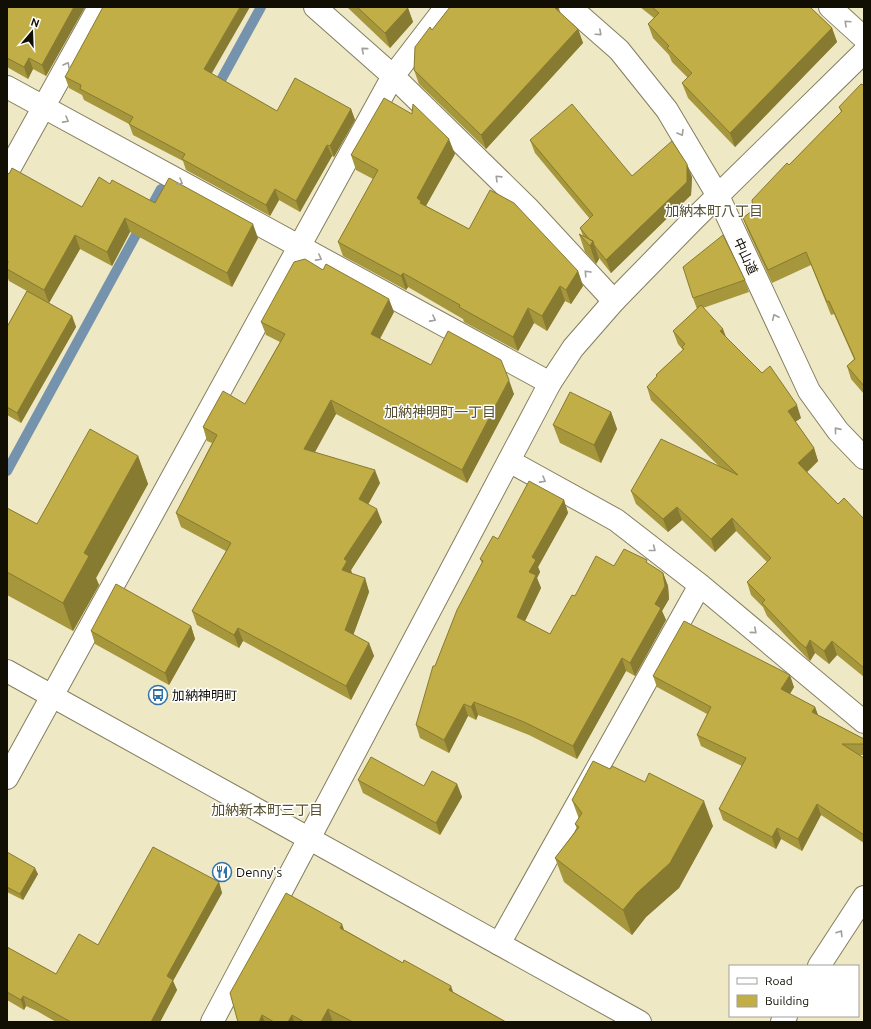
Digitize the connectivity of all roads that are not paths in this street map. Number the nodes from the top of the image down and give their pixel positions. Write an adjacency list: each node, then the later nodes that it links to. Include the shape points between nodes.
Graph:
1 (99, 7): 10 (street, one-way to 1)
2 (315, 7): 8 (street, one-way to 2)
3 (446, 7): 8 (street)
4 (570, 7): 12 (street, 中山道, one-way to 12, via 619,50 667,110)
5 (830, 7): 6 (street, one-way to 5)
6 (864, 38)
7 (864, 52): 12 (street)
8 (393, 76): 13 (street); 14 (street, one-way to 8, via 527,207)
9 (7, 87): 10 (street)
10 (43, 107): 11 (street); 13 (street, one-way to 13)
11 (7, 173)
12 (718, 196): 14 (street); 16 (street, 中山道, one-way to 12, via 838,431 809,392)
13 (298, 246): 15 (street, one-way to 15); 20 (street)
14 (614, 301): 15 (street, via 573,348)
15 (550, 383): 17 (street)
16 (864, 458)
17 (509, 461): 18 (street, one-way to 18, via 616,520); 23 (street)
18 (700, 585): 21 (street, one-way to 21); 25 (street)
19 (7, 671): 20 (street)
20 (53, 697): 22 (street); 23 (street)
21 (864, 722)
22 (7, 778)
23 (309, 839): 25 (street); 27 (street)
24 (864, 897): 26 (street, one-way to 24)
25 (499, 944): 28 (street)
26 (820, 965)
27 (212, 1022)
28 (640, 1022)

